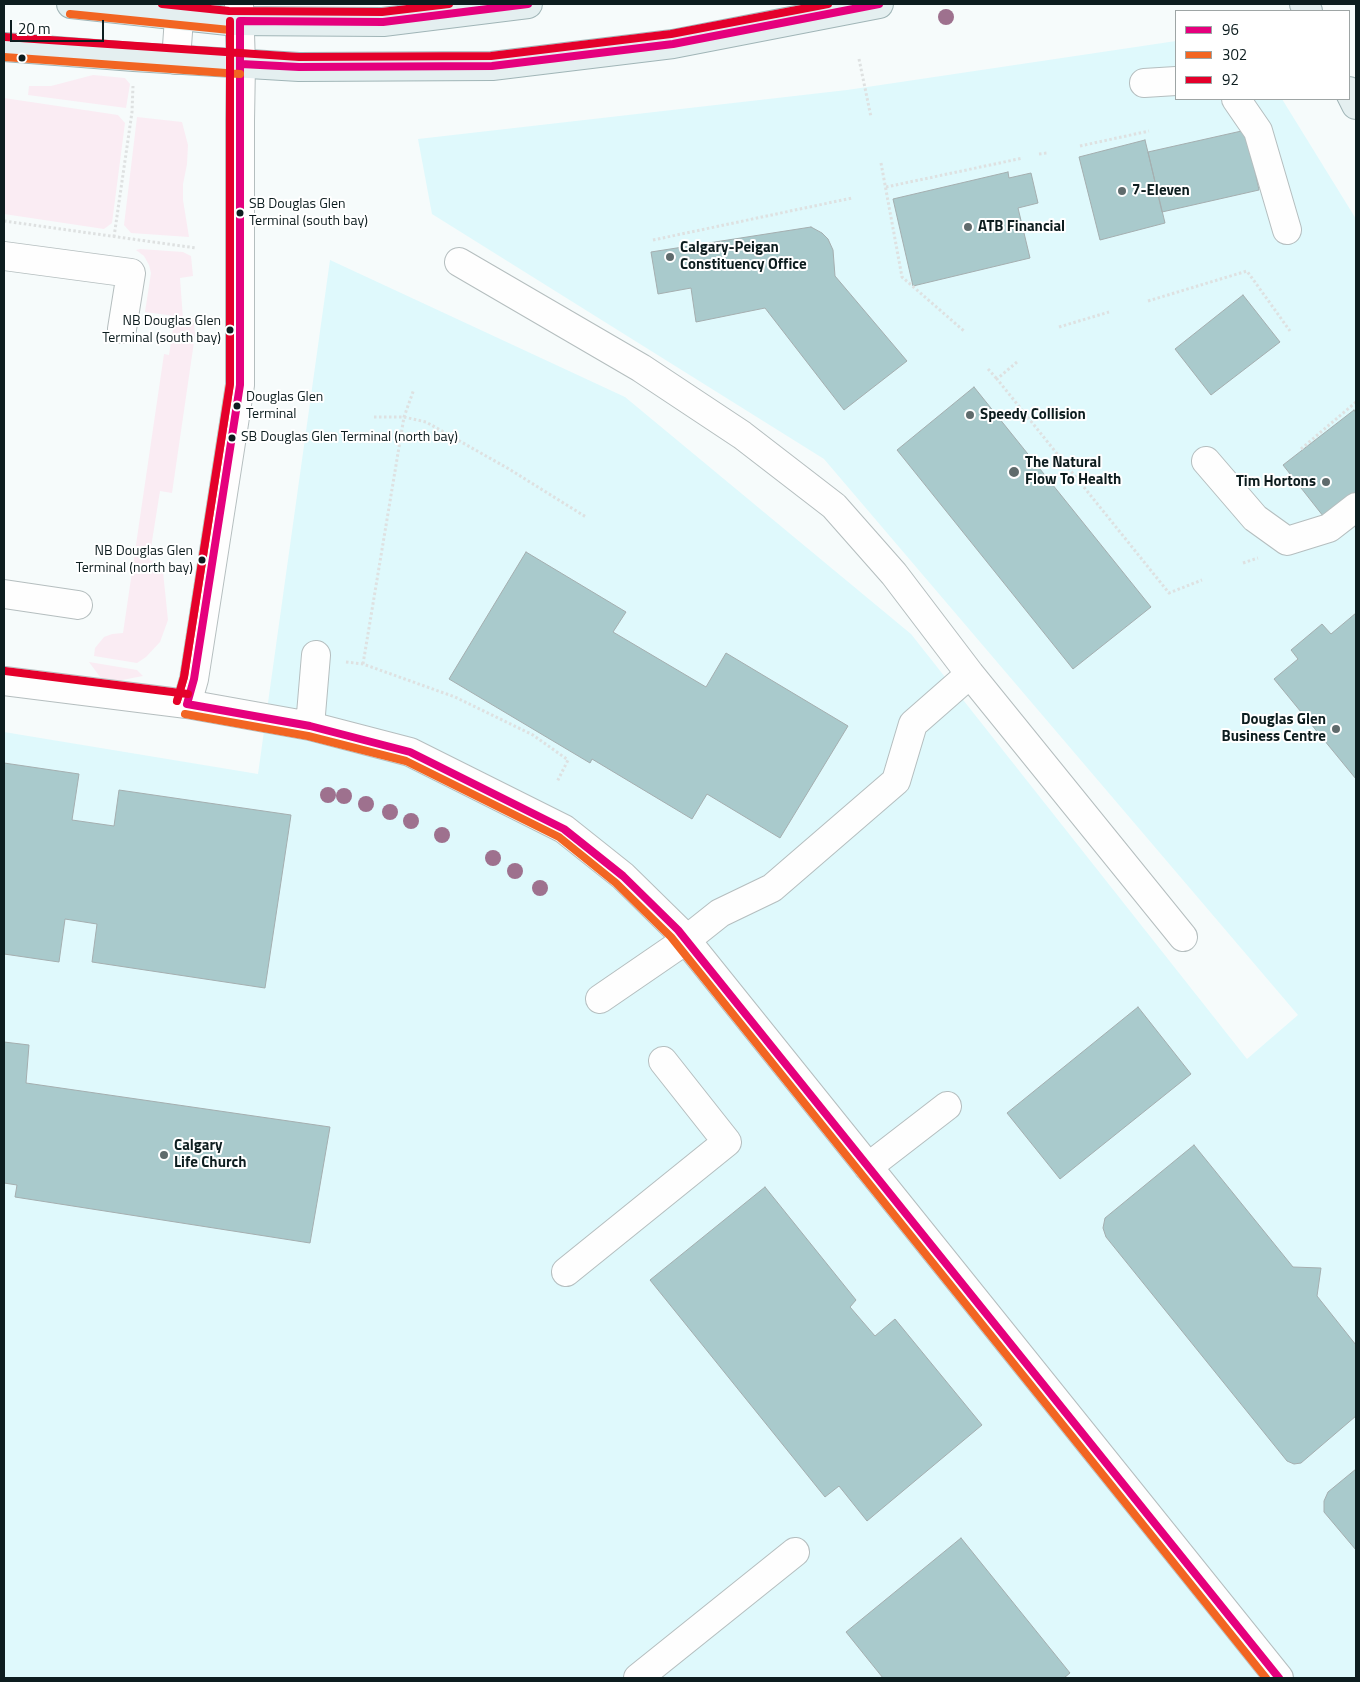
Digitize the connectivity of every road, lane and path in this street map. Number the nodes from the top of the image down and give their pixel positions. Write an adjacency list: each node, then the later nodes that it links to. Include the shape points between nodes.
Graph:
1 (71, 4): 4 (main road)
2 (528, 4): 5 (main road, via 383,22)
3 (879, 4): 9 (main road, via 672,44 492,66 299,67)
4 (180, 10): 5 (main road); 7 (street)
5 (239, 13): 9 (street)
6 (4, 47): 7 (main road)
7 (176, 60): 9 (main road)
8 (859, 60): 16 (path)
9 (241, 64): 56 (street, via 240,385 194,678)
10 (1175, 81): 11 (street)
11 (1144, 83)
12 (133, 85): 27 (path)
13 (1350, 93): 15 (main road)
14 (1237, 100): 26 (street, via 1258,131)
15 (1356, 105)
16 (871, 118)
17 (1149, 131): 18 (path)
18 (1080, 146)
19 (1047, 153): 20 (path)
20 (1039, 154)
21 (1023, 158): 23 (path)
22 (881, 163): 23 (path)
23 (886, 187): 36 (path, via 902,278)
24 (852, 198): 28 (path)
25 (4, 221): 27 (path)
26 (1287, 230)
27 (114, 237): 29 (path)
28 (653, 240)
29 (196, 248)
30 (4, 256): 35 (street, via 131,273)
31 (459, 262): 54 (street, via 641,368 742,435 834,506 894,574)
32 (1148, 301): 37 (path, via 1247,271)
33 (1109, 312): 34 (path)
34 (1059, 327)
35 (122, 329)
36 (964, 331)
37 (1290, 331)
38 (1017, 362): 40 (path)
39 (988, 368): 40 (path)
40 (997, 379): 49 (path, via 1169,593)
41 (414, 389): 44 (path)
42 (1356, 402): 45 (path)
43 (374, 417): 44 (path)
44 (404, 417): 48 (path, via 426,422); 53 (path)
45 (1301, 449)
46 (1206, 461): 47 (street, via 1254,518 1287,541 1329,528)
47 (1356, 507)
48 (586, 517)
49 (1202, 580)
50 (4, 594): 51 (street)
51 (78, 605)
52 (327, 658): 53 (path); 57 (street)
53 (363, 664): 58 (path, via 455,697 533,735 568,760)
54 (970, 674): 59 (street); 60 (street, via 913,724 896,781 772,888 720,913)
55 (4, 681): 56 (street)
56 (187, 704): 57 (street)
57 (310, 726): 60 (street, via 410,752 564,829 623,876)
58 (557, 782)
59 (1183, 937)
60 (686, 940): 61 (street); 64 (street)
61 (600, 999)
62 (663, 1061): 65 (street, via 727,1142)
63 (947, 1106): 64 (street)
64 (868, 1167): 68 (street)
65 (566, 1272)
66 (795, 1552): 67 (street)
67 (638, 1678)
68 (1279, 1678)

